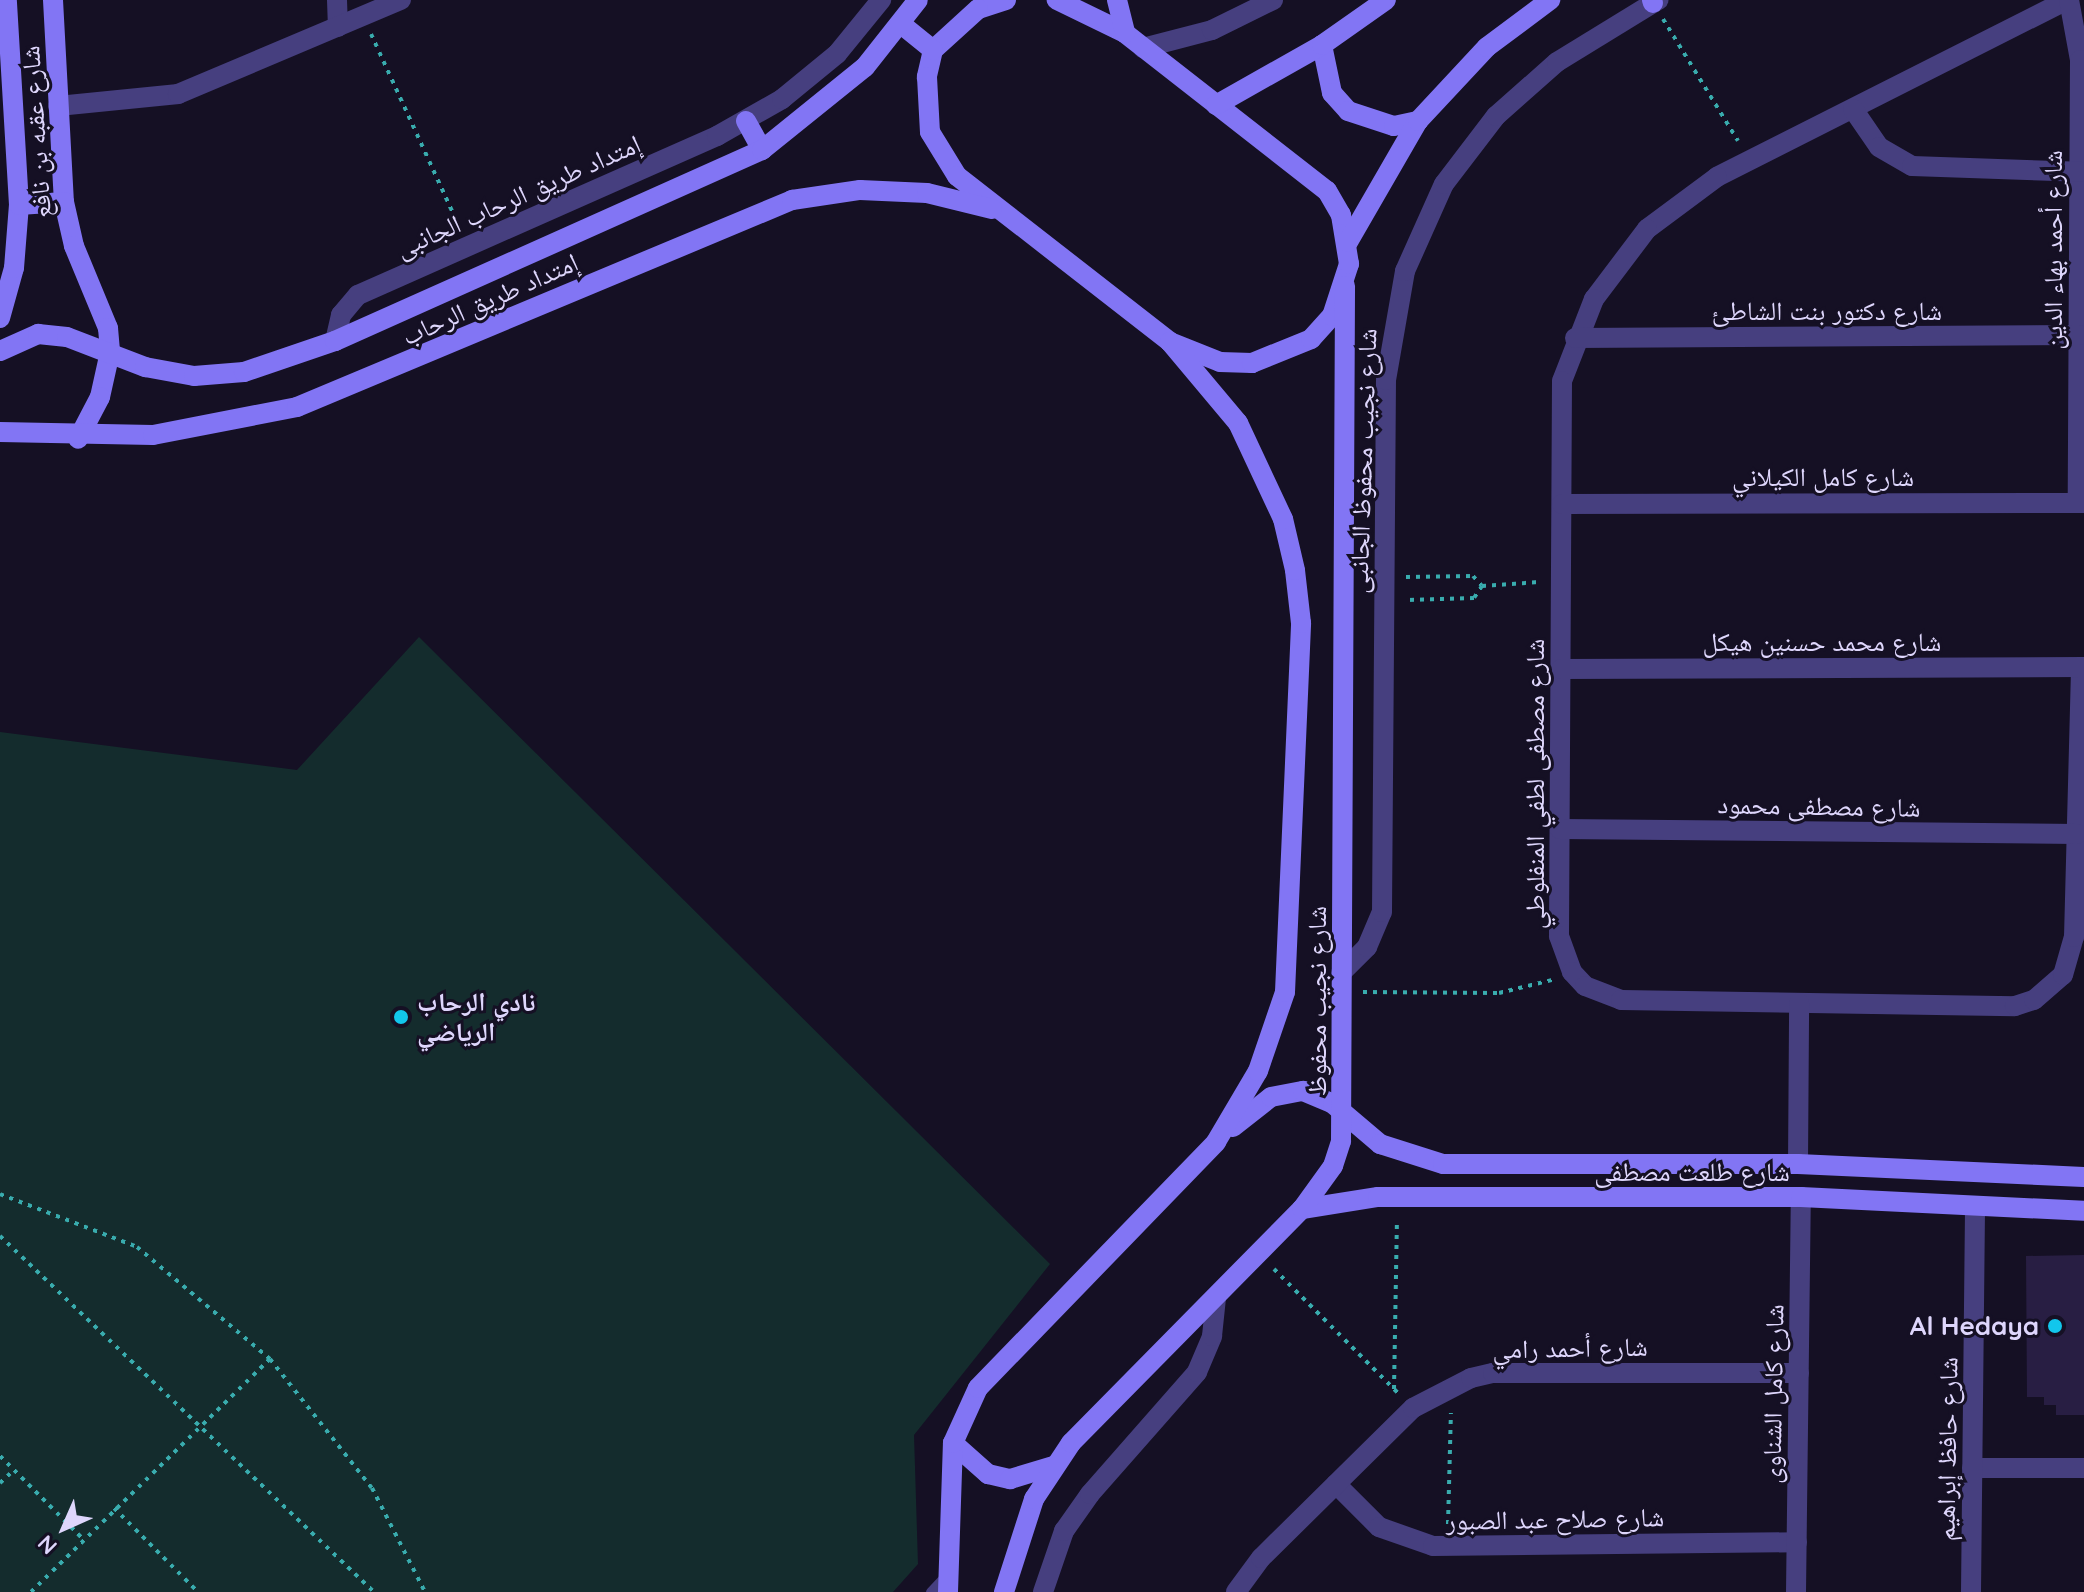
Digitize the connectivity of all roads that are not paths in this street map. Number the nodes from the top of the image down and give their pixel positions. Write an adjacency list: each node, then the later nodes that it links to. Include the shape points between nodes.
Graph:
1 (7, 0): 21 (street, شارع عقبه بن نافع)
2 (53, 0): 23 (street, شارع عقبه بن نافع)
3 (337, 0): 16 (street)
4 (401, 0): 16 (street)
5 (881, 0): 25 (street, إمتداد طريق الرحاب الجانبى, via 837,54)
6 (918, 0): 15 (street, إمتداد طريق الرحاب)
7 (1006, 0): 20 (street, via 978,9)
8 (1057, 0): 17 (street)
9 (1117, 0): 17 (street)
10 (1273, 0): 19 (street, via 1212,30)
11 (1386, 0): 18 (street)
12 (1550, 0): 26 (street, via 1487,47)
13 (2068, 0): 24 (street, شارع مصطفى لطفي المنفلوطي); 28 (street, شارع أحمد بهاء الدين, via 2080,39)
14 (1654, 1): 49 (street, شارع نجيب محفوظ الجانبى, via 1557,62 1496,116 1444,184 1421,230 1391,329 1382,912 1367,947)
15 (901, 24): 20 (street); 27 (street, إمتداد طريق الرحاب, via 828,102)
16 (338, 27): 23 (street, via 178,94)
17 (1125, 33): 19 (street)
18 (1322, 45): 22 (street); 26 (street, via 1332,93 1348,111 1394,126)
19 (1143, 48): 22 (street)
20 (933, 50): 31 (street, via 927,77 930,132 957,176)
21 (6, 81): 30 (street, شارع عقبه بن نافع)
22 (1216, 105): 32 (street, via 1327,191)
23 (58, 106): 29 (street, شارع عقبه بن نافع)
24 (1853, 109): 28 (street, via 1879,147 1912,166); 36 (street, شارع مصطفى لطفي المنفلوطي, via 1680,200 1647,229 1610,274)
25 (746, 121): 27 (street); 37 (street, إمتداد طريق الرحاب الجانبى, via 358,295 341,315)
26 (1418, 121): 32 (street)
27 (762, 150): 37 (street, إمتداد طريق الرحاب)
28 (2080, 172): 35 (street, شارع أحمد بهاء الدين)
29 (64, 202): 30 (street); 40 (street, شارع عقبه بن نافع, via 74,246 108,328)
30 (19, 205): 34 (street, شارع عقبه بن نافع, via 14,268)
31 (993, 210): 38 (street); 42 (street, إمتداد طريق الرحاب, via 927,193 860,190 792,200 297,407 166,434)
32 (1348, 242): 33 (street, شارع نجيب محفوظ)
33 (1345, 286): 38 (street, via 1332,316 1283,356 1220,362); 49 (street, شارع نجيب محفوظ)
34 (0, 318)
35 (2079, 335): 36 (street, شارع دكتور بنت الشاطئ); 43 (street, شارع أحمد بهاء الدين)
36 (1575, 338): 44 (street, شارع مصطفى لطفي المنفلوطي, via 1562,381)
37 (335, 341): 40 (street, إمتداد طريق الرحاب, via 244,372 194,376 145,367)
38 (1170, 342): 52 (street, شارع نجيب محفوظ, via 1207,380 1263,470 1283,519 1301,623 1285,992 1258,1071)
39 (0, 351): 40 (street, إمتداد طريق الرحاب, via 38,334)
40 (110, 352): 42 (street, شارع عقبه بن نافع, via 100,397)
41 (1, 427): 42 (street, إمتداد طريق الرحاب)
42 (78, 439)
43 (2081, 503): 44 (street, شارع كامل الكيلاني)
44 (1562, 504): 46 (street, شارع مصطفى لطفي المنفلوطي)
45 (2082, 667): 46 (street, شارع محمد حسنين هيكل); 48 (street)
46 (1561, 669): 47 (street, شارع مصطفى لطفي المنفلوطي)
47 (1560, 829): 48 (street, شارع مصطفى محمود); 50 (street, شارع مصطفى لطفي المنفلوطي, via 1559,936 1572,972 1585,986 1621,1000)
48 (2077, 834): 50 (street, via 2071,956 2056,982 2034,1000 2015,1006)
49 (1341, 983): 51 (street, شارع نجيب محفوظ)
50 (1799, 1003): 53 (street)
51 (1344, 1116): 52 (street, شارع طلعت مصطفى, via 1319,1095 1287,1092 1258,1106); 53 (street, شارع طلعت مصطفى, via 1400,1154 1443,1164); 56 (street, شارع نجيب محفوظ, via 1333,1166)
52 (1216, 1142): 61 (street, شارع نجيب محفوظ, via 997,1364 964,1414)
53 (1798, 1164): 54 (street, شارع طلعت مصطفى)
54 (2084, 1177)
55 (1801, 1197): 56 (street, شارع طلعت مصطفى, via 1349,1199); 57 (street, شارع طلعت مصطفى); 60 (street, شارع كامل الشناوى)
56 (1302, 1209): 59 (street, شارع نجيب محفوظ)
57 (1975, 1210): 58 (street, شارع طلعت مصطفى); 63 (street, شارع حافظ إبراهيم)
58 (2084, 1211)
59 (1216, 1297): 62 (street, شارع نجيب محفوظ, via 1090,1421); 70 (street, via 1212,1336 1197,1372 1064,1531)
60 (1799, 1373): 65 (street, شارع أحمد رامي, via 1493,1373 1451,1386 1413,1408); 66 (street, شارع كامل الشناوى)
61 (953, 1443): 62 (street, via 969,1462 999,1477 1033,1477); 67 (street, شارع نجيب محفوظ)
62 (1053, 1466): 69 (street, شارع نجيب محفوظ, via 1019,1534)
63 (1972, 1468): 64 (street); 73 (street, شارع حافظ إبراهيم)
64 (2084, 1468)
65 (1336, 1484): 66 (street, شارع صلاح عبد الصبور, via 1392,1534 1448,1546); 71 (street, شارع أحمد رامي)
66 (1797, 1542): 72 (street, شارع كامل الشناوى)
67 (948, 1583): 68 (lane)
68 (931, 1592)
69 (1004, 1592)
70 (1043, 1592)
71 (1236, 1592)
72 (1796, 1592)
73 (1971, 1592)

